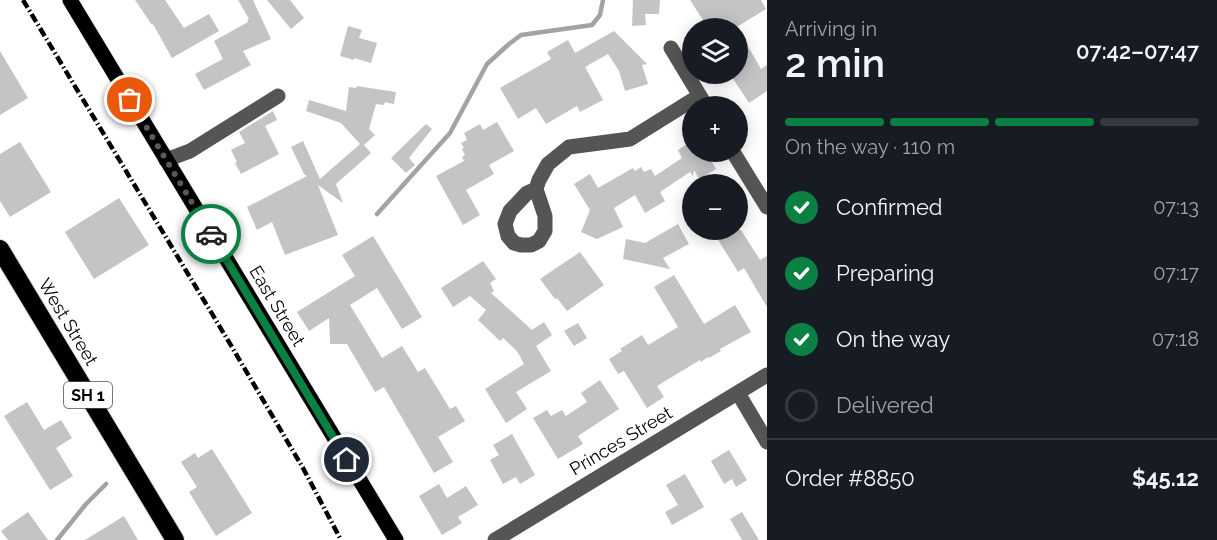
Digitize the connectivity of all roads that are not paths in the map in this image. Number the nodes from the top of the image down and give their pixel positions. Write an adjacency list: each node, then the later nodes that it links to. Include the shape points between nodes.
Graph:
1 (70, 0): 6 (main road, East Street)
2 (671, 48): 4 (street)
3 (278, 96): 6 (street, via 190,151)
4 (700, 96)
5 (682, 112): 8 (street, via 630,139 569,147 548,164)
6 (166, 160): 15 (main road, East Street)
7 (739, 162): 9 (street)
8 (536, 189)
9 (767, 207)
10 (0, 249): 14 (highway, West Street / SH 1)
11 (767, 375): 12 (street, Princes Street)
12 (738, 393): 13 (street); 16 (street, Princes Street)
13 (767, 442)
14 (175, 540)
15 (396, 540)
16 (495, 540)

